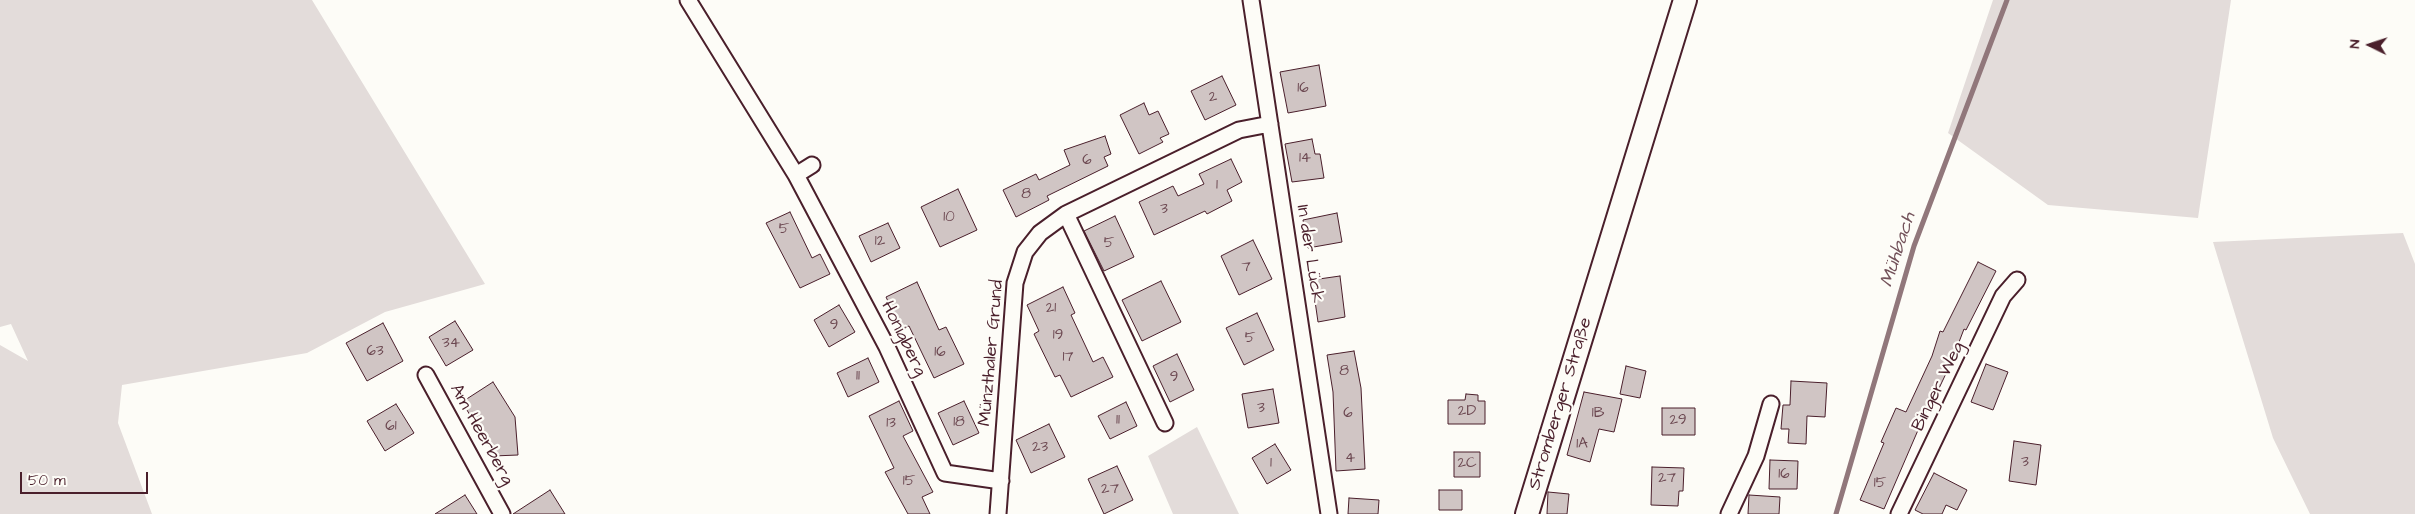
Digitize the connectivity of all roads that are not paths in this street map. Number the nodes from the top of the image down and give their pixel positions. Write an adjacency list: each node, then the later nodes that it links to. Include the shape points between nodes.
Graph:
1 (688, 0): 6 (street, Honigberg)
2 (1251, 0): 4 (street, In der Lück)
3 (1685, 0): 16 (main road, Stromberger Straße)
4 (1270, 124): 7 (street, Münzthaler Grund, via 1239,130); 15 (street, In der Lück)
5 (812, 165): 6 (street)
6 (796, 174): 12 (street, Honigberg, via 887,347 946,473)
7 (1066, 214): 11 (street); 12 (street, Münzthaler Grund, via 1040,234 1025,252 1015,284)
8 (2017, 280): 18 (street, Binger Weg, via 2003,296)
9 (426, 375): 13 (street, Am Heerberg)
10 (1771, 404): 17 (street, via 1756,456)
11 (1165, 423)
12 (1001, 481): 14 (street, Münzthaler Grund)
13 (502, 514)
14 (998, 514)
15 (1328, 514)
16 (1527, 514)
17 (1728, 514)
18 (1899, 514)

